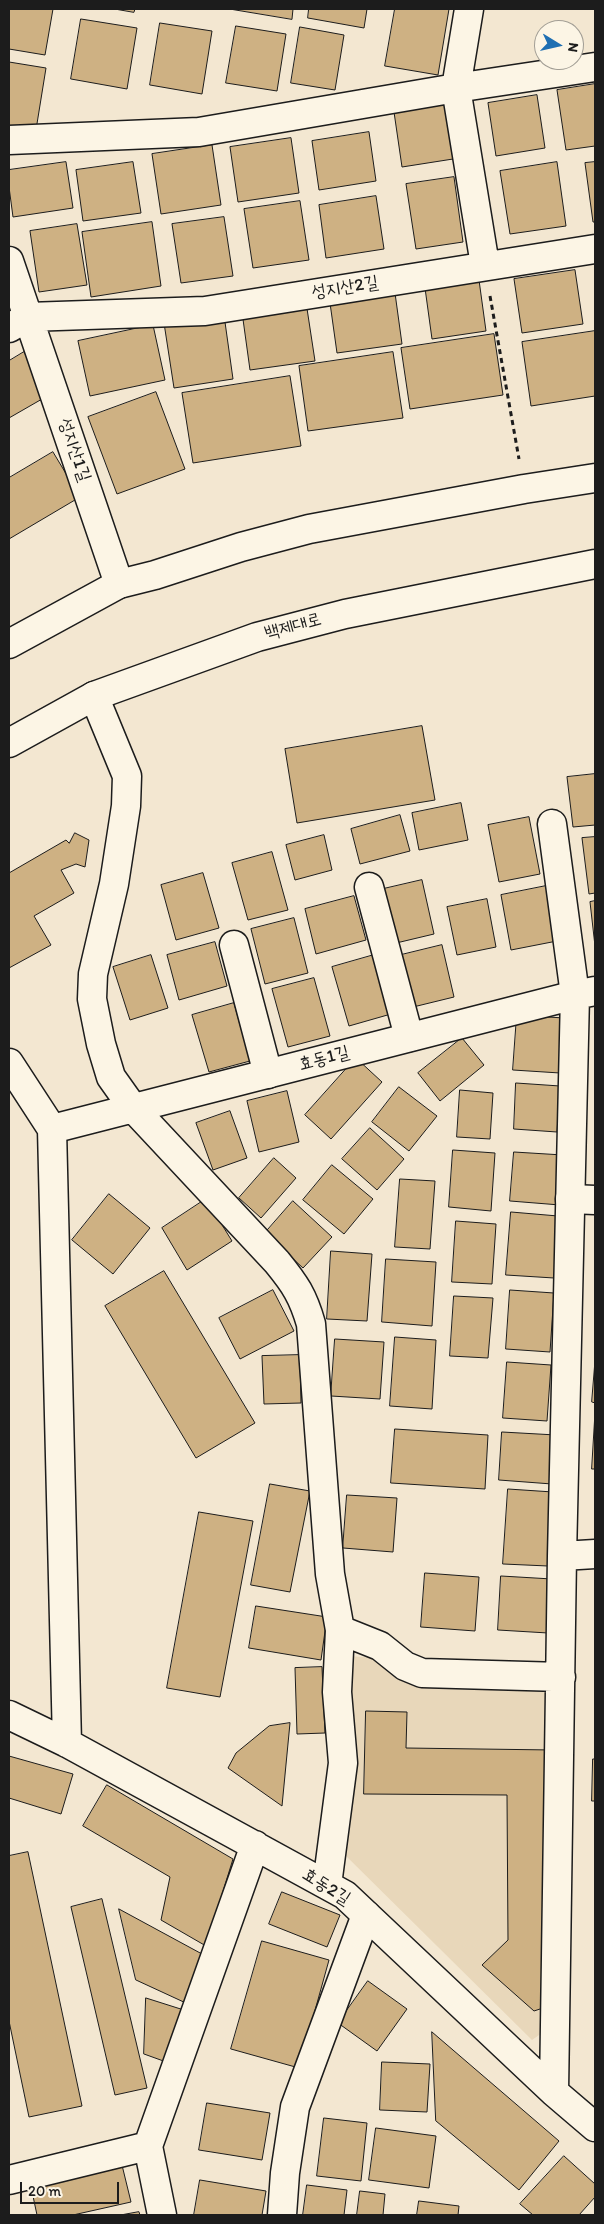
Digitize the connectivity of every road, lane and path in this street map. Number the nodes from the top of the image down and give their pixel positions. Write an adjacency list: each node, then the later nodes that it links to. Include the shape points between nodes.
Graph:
1 (469, 9): 3 (street)
2 (595, 67): 3 (street)
3 (456, 88): 4 (street, via 199,132); 7 (street)
4 (9, 140)
5 (595, 249): 7 (street, 성지산2길)
6 (9, 261): 8 (street, 성지산1길)
7 (485, 266): 8 (street, 성지산2길, via 205,311); 10 (path)
8 (18, 323): 12 (street, 성지산1길)
9 (595, 478): 10 (street)
10 (524, 489): 12 (street, via 309,529)
11 (595, 564): 14 (street, 백제대로, via 336,616 257,637)
12 (119, 584): 13 (street)
13 (9, 644)
14 (94, 696): 15 (street, 백제대로); 23 (street, via 127,776 126,806 114,884 93,974 92,999 111,1077)
15 (9, 743)
16 (552, 824): 19 (street)
17 (369, 887): 20 (street)
18 (234, 945): 22 (street)
19 (585, 993): 20 (street, 효동1길); 25 (street)
20 (409, 1037): 22 (street, 효동1길)
21 (9, 1063): 24 (street)
22 (268, 1074): 23 (street, 효동1길)
23 (134, 1108): 24 (street, 효동1길); 28 (street, via 277,1262 297,1286 305,1304 311,1324 330,1574)
24 (52, 1129): 31 (street)
25 (583, 1199): 27 (street)
26 (595, 1554): 27 (street)
27 (562, 1556): 29 (street)
28 (340, 1630): 29 (street, via 380,1646 405,1666 422,1672); 33 (street, via 337,1692 343,1762)
29 (561, 1677): 35 (street)
30 (9, 1715): 31 (street, 효동2길)
31 (67, 1743): 32 (street, 효동2길)
32 (255, 1845): 33 (street, 효동2길); 37 (street)
33 (327, 1885): 34 (street, 효동2길, via 345,1895)
34 (366, 1915): 35 (street, 효동2길); 40 (street, via 295,2107)
35 (554, 2092): 36 (street, 효동2길)
36 (595, 2127)
37 (148, 2146): 38 (street); 39 (street)
38 (9, 2180)
39 (162, 2215)
40 (282, 2215)

